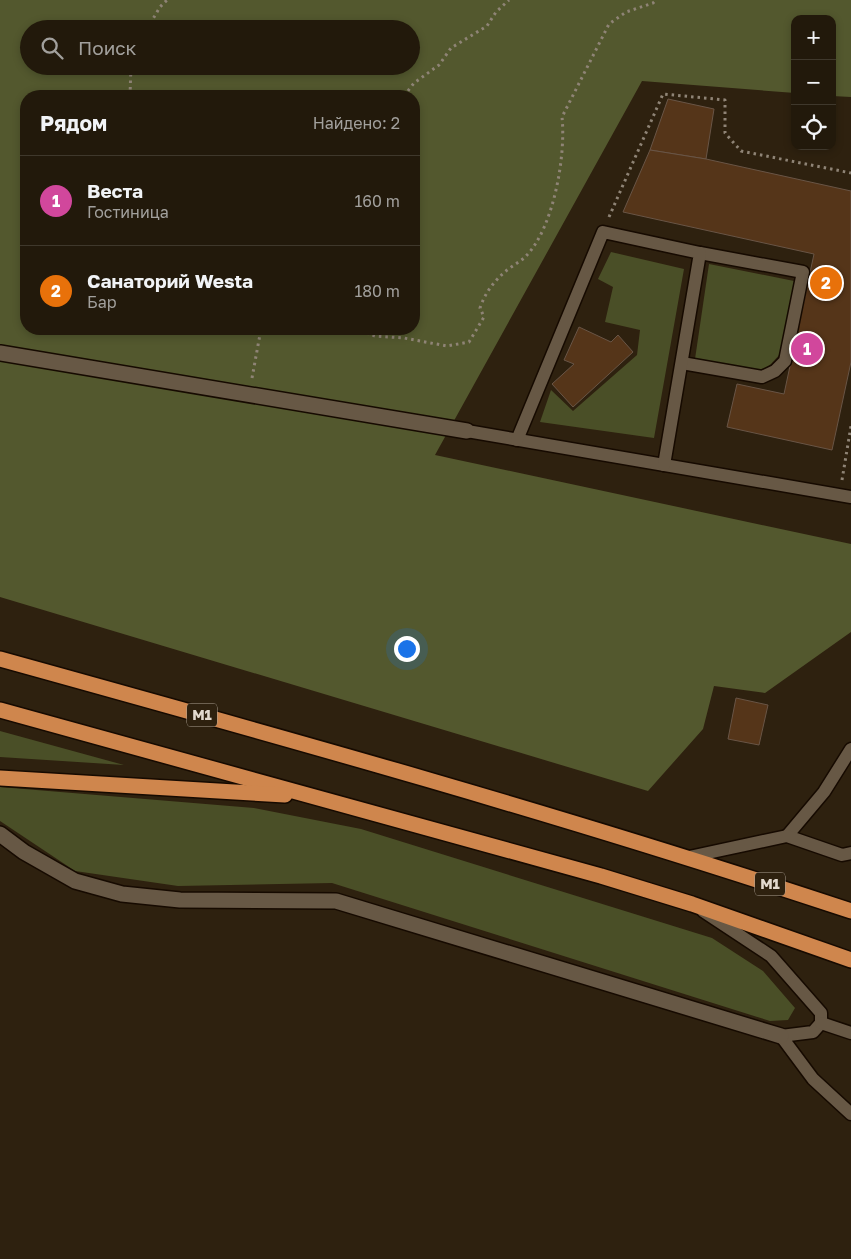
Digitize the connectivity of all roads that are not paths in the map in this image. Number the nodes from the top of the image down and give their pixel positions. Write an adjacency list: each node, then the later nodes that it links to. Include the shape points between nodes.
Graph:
1 (700, 253): 3 (lane); 3 (lane, via 803,272 785,361 775,371 762,377); 5 (lane, via 603,232)
2 (0, 353): 4 (street)
3 (682, 363): 6 (lane)
4 (467, 431): 5 (lane)
5 (518, 440): 6 (lane)
6 (664, 465): 7 (lane)
7 (845, 496)
8 (0, 659): 16 (highway, М1, via 403,771)
9 (0, 710): 12 (highway)
10 (851, 749): 14 (lane, via 824,792)
11 (0, 778): 12 (highway)
12 (318, 798): 17 (highway)
13 (0, 834): 22 (street, via 24,852 75,881 122,894 180,900 336,900)
14 (787, 836): 15 (lane, via 842,856); 16 (lane)
15 (851, 853)
16 (689, 857): 18 (highway, М1)
17 (692, 904): 19 (highway); 20 (lane, via 771,956 821,1013)
18 (851, 911)
19 (851, 960)
20 (821, 1023): 21 (lane); 22 (lane, via 813,1032)
21 (851, 1033)
22 (782, 1036): 23 (lane, via 812,1079)
23 (851, 1114)

